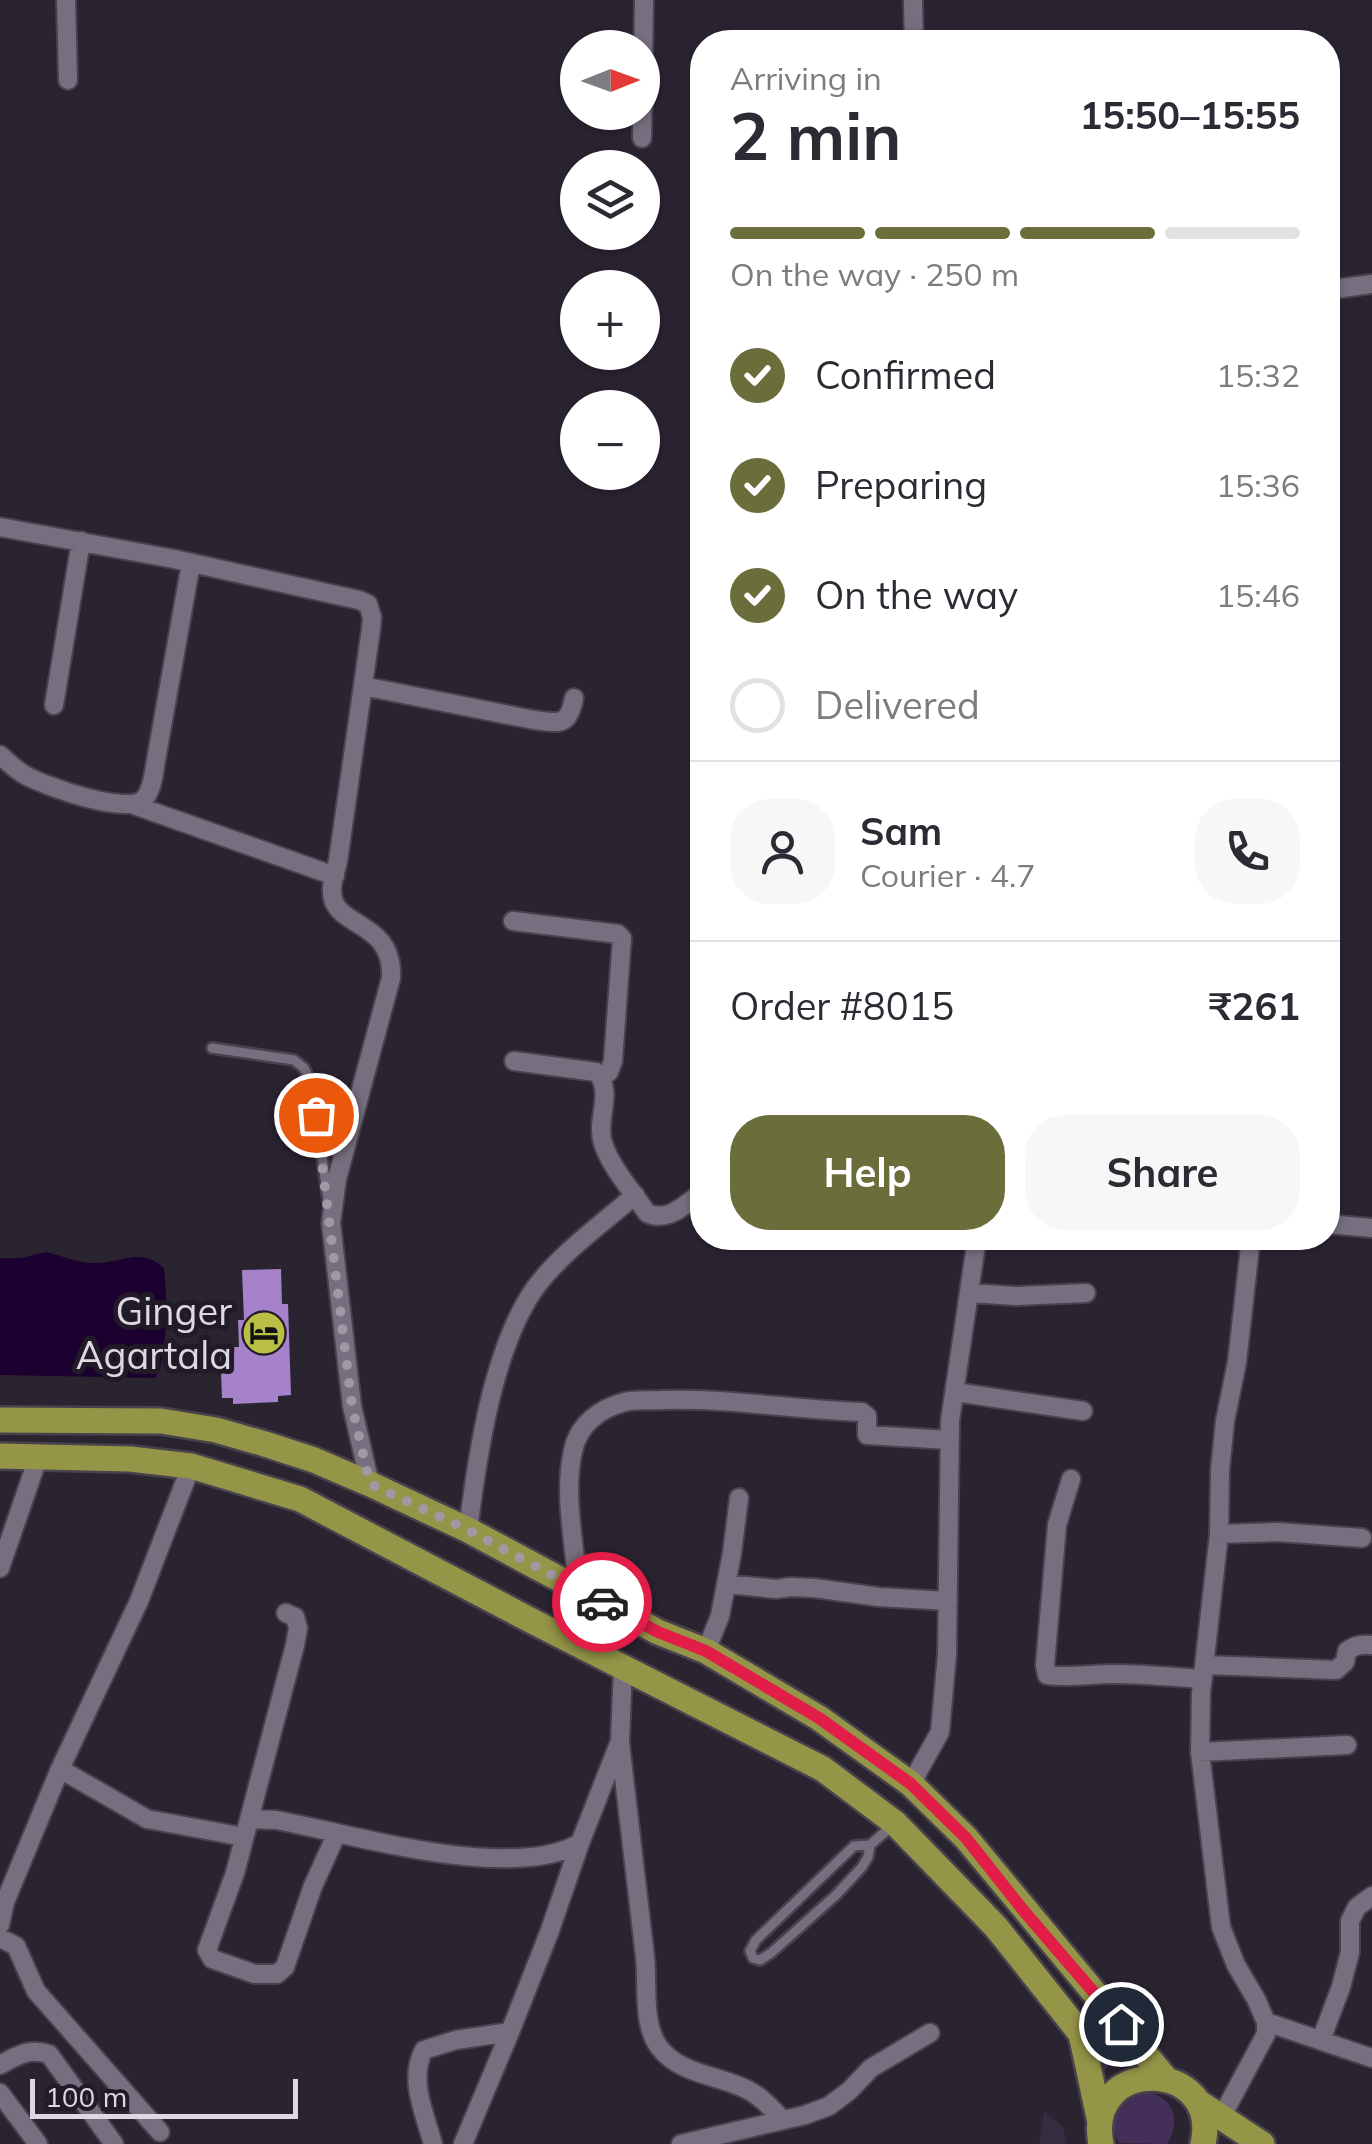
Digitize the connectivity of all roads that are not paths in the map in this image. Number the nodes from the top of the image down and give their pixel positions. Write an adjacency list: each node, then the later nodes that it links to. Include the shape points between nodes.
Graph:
1 (66, 0): 5 (street)
2 (644, 0): 6 (street)
3 (913, 0): 4 (street)
4 (914, 30)
5 (68, 80)
6 (642, 138)
7 (1372, 284): 8 (street)
8 (1340, 288)
9 (0, 527): 10 (street)
10 (81, 540): 11 (street); 14 (street)
11 (191, 563): 12 (street, via 368,604 372,629); 16 (street, via 151,785)
12 (363, 686): 13 (street, via 558,723 571,712); 17 (street)
13 (574, 698)
14 (54, 705)
15 (0, 755): 16 (street, via 22,774 72,796)
16 (134, 805): 17 (street)
17 (335, 876): 24 (street, via 335,906 368,928 392,959)
18 (513, 921): 21 (street, via 622,938 614,1060)
19 (212, 1048): 24 (lane, via 294,1060 304,1068 312,1084)
20 (514, 1060): 21 (street)
21 (602, 1078): 22 (street, via 602,1142)
22 (636, 1196): 23 (street, via 656,1217); 41 (street, via 534,1289 515,1322 484,1431)
23 (690, 1200)
24 (331, 1223): 39 (street, via 352,1406)
25 (1340, 1225): 26 (street)
26 (1372, 1228)
27 (975, 1250): 29 (street)
28 (1250, 1250): 42 (street, via 1225,1421)
29 (970, 1293): 30 (street); 31 (street)
30 (1086, 1293)
31 (955, 1392): 32 (street); 34 (street)
32 (1084, 1412)
33 (0, 1420): 39 (main road, via 161,1421 216,1430)
34 (950, 1440): 46 (street, via 866,1435 862,1412 730,1400 628,1402 606,1409 584,1426 573,1449); 47 (street)
35 (0, 1456): 36 (main road)
36 (38, 1458): 37 (main road); 44 (street)
37 (191, 1466): 51 (main road, via 300,1500); 56 (street, via 140,1601)
38 (1071, 1479): 52 (street, via 1057,1525 1047,1675)
39 (370, 1484): 41 (main road)
40 (738, 1498): 45 (street)
41 (468, 1530): 46 (main road)
42 (1219, 1534): 43 (street); 52 (street)
43 (1362, 1538)
44 (0, 1568)
45 (726, 1584): 47 (street); 50 (street)
46 (578, 1589): 50 (main road)
47 (948, 1600): 57 (street, via 940,1732)
48 (286, 1612): 59 (street, via 298,1628)
49 (1372, 1645): 52 (street, via 1347,1650 1336,1670)
50 (706, 1651): 57 (main road, via 819,1718)
51 (624, 1666): 53 (street); 58 (main road, via 823,1769)
52 (1204, 1672): 55 (street)
53 (620, 1740): 61 (street); 76 (street, via 651,2031 674,2061 748,2090)
54 (1347, 1745): 55 (street)
55 (1200, 1752): 66 (street, via 1221,1927)
56 (60, 1769): 59 (street, via 148,1819); 64 (street)
57 (911, 1784): 72 (main road, via 966,1838)
58 (895, 1823): 62 (lane); 78 (main road, via 996,1928 1080,2034)
59 (246, 1828): 60 (street, via 276,1820); 60 (street, via 207,1950 212,1959 269,1975 285,1966)
60 (337, 1833): 61 (street, via 482,1858 539,1856)
61 (580, 1843): 67 (street)
62 (870, 1845): 62 (lane, via 862,1867 836,1895 771,1953 752,1958 756,1940 854,1846)
63 (1372, 1896): 69 (street, via 1350,1921 1350,1952)
64 (0, 1924)
65 (0, 1938): 77 (street, via 16,1946 36,1991)
66 (1266, 2022): 69 (street); 75 (street, via 1266,2034)
67 (510, 2032): 81 (street, via 424,2050 416,2074); 82 (street)
68 (930, 2032): 76 (street, via 871,2068 829,2106)
69 (1320, 2040): 70 (street)
70 (1372, 2058)
71 (0, 2066): 80 (street, via 23,2052 50,2054)
72 (1166, 2078): 74 (main road); 78 (main road, via 1130,2081 1116,2091 1105,2106)
73 (0, 2093): 79 (street)
74 (1198, 2102): 75 (main road); 84 (main road)
75 (1221, 2118): 85 (main road)
76 (783, 2120): 83 (street)
77 (160, 2132)
78 (1101, 2133)
79 (38, 2144)
80 (114, 2144)
81 (433, 2144)
82 (463, 2144)
83 (681, 2144)
84 (1203, 2144)
85 (1262, 2144)

